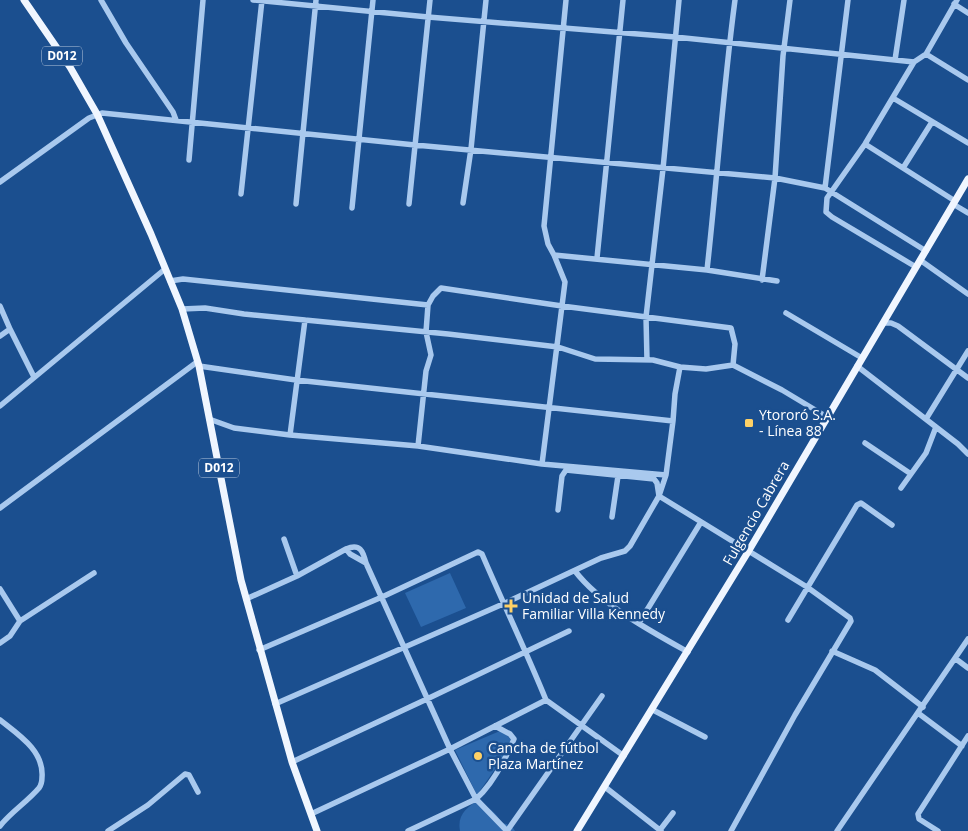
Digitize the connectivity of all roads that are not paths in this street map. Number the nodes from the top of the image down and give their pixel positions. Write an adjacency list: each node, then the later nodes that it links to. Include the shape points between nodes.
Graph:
1 (24, 0): 33 (main road, D012, via 70,67)
2 (101, 0): 34 (street)
3 (203, 0): 35 (street)
4 (253, 0): 5 (street)
5 (262, 0): 17 (street); 37 (street)
6 (373, 0): 18 (street)
7 (430, 0): 20 (street)
8 (486, 0): 21 (street)
9 (566, 0): 22 (street)
10 (622, 0): 23 (street)
11 (679, 0): 24 (street)
12 (735, 0): 25 (street)
13 (790, 0): 26 (street)
14 (848, 0): 28 (street)
15 (904, 0): 29 (street)
16 (955, 2): 19 (street); 27 (street)
17 (316, 3): 18 (street); 38 (street)
18 (372, 11): 20 (street); 39 (street)
19 (968, 13)
20 (428, 17): 21 (street); 42 (street)
21 (483, 21): 22 (street); 43 (street)
22 (563, 28): 23 (street); 44 (street)
23 (619, 32): 24 (street); 46 (street)
24 (675, 37): 25 (street); 47 (street)
25 (729, 43): 26 (street); 49 (street)
26 (784, 49): 28 (street); 50 (street)
27 (926, 54): 30 (street); 31 (street)
28 (842, 56): 29 (street); 53 (street)
29 (895, 60): 30 (street)
30 (914, 62): 32 (street)
31 (968, 80)
32 (893, 98): 36 (street); 41 (street)
33 (96, 114): 34 (street); 52 (street); 68 (main road, D012)
34 (176, 120): 35 (street)
35 (192, 122): 37 (street); 45 (street)
36 (932, 122): 40 (street); 48 (street)
37 (247, 127): 38 (street); 55 (street)
38 (304, 134): 39 (street); 58 (street)
39 (359, 139): 42 (street); 60 (street)
40 (968, 143)
41 (866, 144): 48 (street); 54 (street)
42 (416, 145): 43 (street); 59 (street)
43 (471, 149): 44 (street); 56 (street)
44 (550, 157): 46 (street); 63 (street, via 544,226)
45 (189, 160)
46 (606, 163): 47 (street); 64 (street)
47 (663, 168): 49 (street); 66 (street)
48 (903, 168): 57 (street)
49 (717, 174): 50 (street); 69 (street)
50 (774, 178): 53 (street); 70 (street)
51 (968, 179): 57 (main road, Fulgencio Cabrera)
52 (0, 182)
53 (825, 188): 54 (street)
54 (832, 192): 62 (street); 67 (street, via 825,208 828,214)
55 (241, 194)
56 (463, 203)
57 (954, 203): 61 (street); 62 (main road, Fulgencio Cabrera)
58 (296, 204)
59 (409, 204)
60 (352, 208)
61 (968, 214)
62 (926, 251): 65 (main road, Fulgencio Cabrera)
63 (554, 255): 64 (street); 76 (street, via 565,282)
64 (597, 258): 66 (street)
65 (920, 260): 67 (main road, Fulgencio Cabrera); 73 (street)
66 (653, 264): 69 (street); 79 (street)
67 (916, 267): 81 (main road, Fulgencio Cabrera)
68 (165, 269): 71 (main road, D012); 94 (street)
69 (707, 270): 70 (street)
70 (762, 280): 72 (street)
71 (170, 281): 74 (street, via 182,278); 77 (main road, D012)
72 (777, 281)
73 (968, 294)
74 (428, 305): 76 (street, via 441,288); 83 (street)
75 (0, 306): 82 (street)
76 (562, 306): 79 (street); 85 (street)
77 (182, 308): 80 (street); 89 (main road, D012)
78 (786, 313): 87 (street)
79 (646, 317): 88 (street); 90 (street, via 731,328)
80 (304, 320): 83 (street); 96 (street)
81 (883, 323): 87 (main road, Fulgencio Cabrera); 93 (street, via 898,326)
82 (10, 329): 84 (street); 94 (street)
83 (426, 332): 85 (street); 97 (street, via 431,355)
84 (0, 336)
85 (558, 347): 88 (street, via 595,359); 99 (street)
86 (968, 350): 93 (street)
87 (862, 358): 92 (main road, Fulgencio Cabrera)
88 (648, 360): 91 (street)
89 (198, 364): 96 (street); 101 (main road, D012); 115 (street)
90 (733, 365): 91 (street, via 706,369); 100 (street)
91 (680, 366): 103 (street)
92 (857, 366): 100 (main road, Fulgencio Cabrera); 102 (street)
93 (956, 370): 95 (street); 102 (street)
94 (34, 377): 98 (street)
95 (968, 378)
96 (296, 380): 97 (street); 105 (street)
97 (424, 394): 99 (street); 107 (street)
98 (0, 406)
99 (551, 407): 103 (street); 109 (street)
100 (827, 417): 122 (main road, Fulgencio Cabrera)
101 (209, 419): 105 (street, via 234,428); 130 (main road, D012)
102 (926, 419): 104 (street)
103 (673, 421): 111 (street)
104 (936, 427): 108 (street); 110 (street, via 926,453)
105 (290, 435): 107 (street)
106 (865, 443): 110 (street)
107 (418, 446): 109 (street)
108 (968, 454)
109 (542, 464): 111 (street)
110 (911, 474): 113 (street)
111 (666, 475): 114 (street)
112 (618, 476): 114 (street, via 655,480); 116 (street, via 565,471); 117 (street)
113 (901, 488)
114 (659, 496): 118 (street); 124 (street, via 625,551)
115 (0, 508)
116 (558, 510)
117 (612, 517)
118 (701, 522): 122 (street); 134 (street)
119 (892, 525): 127 (street, via 859,503)
120 (284, 539): 126 (street)
121 (346, 550): 123 (street); 123 (street, via 360,548); 126 (street)
122 (748, 552): 127 (street); 141 (main road, Fulgencio Cabrera)
123 (366, 563): 129 (street)
124 (575, 571): 131 (street); 134 (street, via 600,597)
125 (94, 572): 133 (street)
126 (297, 576): 130 (street)
127 (806, 587): 132 (street); 142 (street, via 851,620)
128 (0, 589): 133 (street)
129 (382, 597): 131 (street, via 478,552 482,554); 138 (street); 139 (street)
130 (246, 599): 139 (main road, D012)
131 (503, 604): 138 (street); 140 (street)
132 (788, 620)
133 (20, 621): 137 (street, via 10,636)
134 (639, 623): 141 (street)
135 (569, 631): 140 (street)
136 (968, 639): 143 (street)
137 (0, 643)
138 (404, 648): 146 (street); 148 (street)
139 (259, 650): 148 (main road, D012)
140 (527, 652): 146 (street); 147 (street)
141 (688, 652): 150 (main road, Fulgencio Cabrera)
142 (832, 652): 149 (street, via 875,670); 172 (street)
143 (956, 659): 144 (street); 149 (street)
144 (968, 668)
145 (602, 696): 154 (street)
146 (427, 700): 158 (street); 160 (street)
147 (546, 700): 153 (street); 154 (street)
148 (275, 704): 160 (main road, D012)
149 (923, 707): 151 (street)
150 (653, 710): 156 (street); 159 (main road, Fulgencio Cabrera)
151 (918, 713): 157 (street); 173 (street)
152 (0, 720): 166 (street, via 39,756 43,772 40,786)
153 (495, 726): 158 (street); 163 (street, via 514,739 490,783)
154 (580, 726): 159 (street); 163 (street, via 507,831)
155 (968, 736): 157 (street)
156 (705, 738)
157 (962, 746): 174 (street, via 918,814 919,819)
158 (450, 749): 163 (street); 165 (street)
159 (624, 756): 161 (main road, Fulgencio Cabrera)
160 (292, 762): 165 (main road, D012)
161 (605, 787): 167 (street); 171 (main road, Fulgencio Cabrera)
162 (198, 792): 168 (street, via 190,775 185,774 148,805)
163 (476, 799): 170 (street)
164 (673, 813): 167 (street)
165 (310, 814): 169 (main road, D012)
166 (0, 826)
167 (661, 830)
168 (108, 831)
169 (317, 831)
170 (408, 831)
171 (577, 831)
172 (731, 831)
173 (837, 831)
174 (938, 831)

